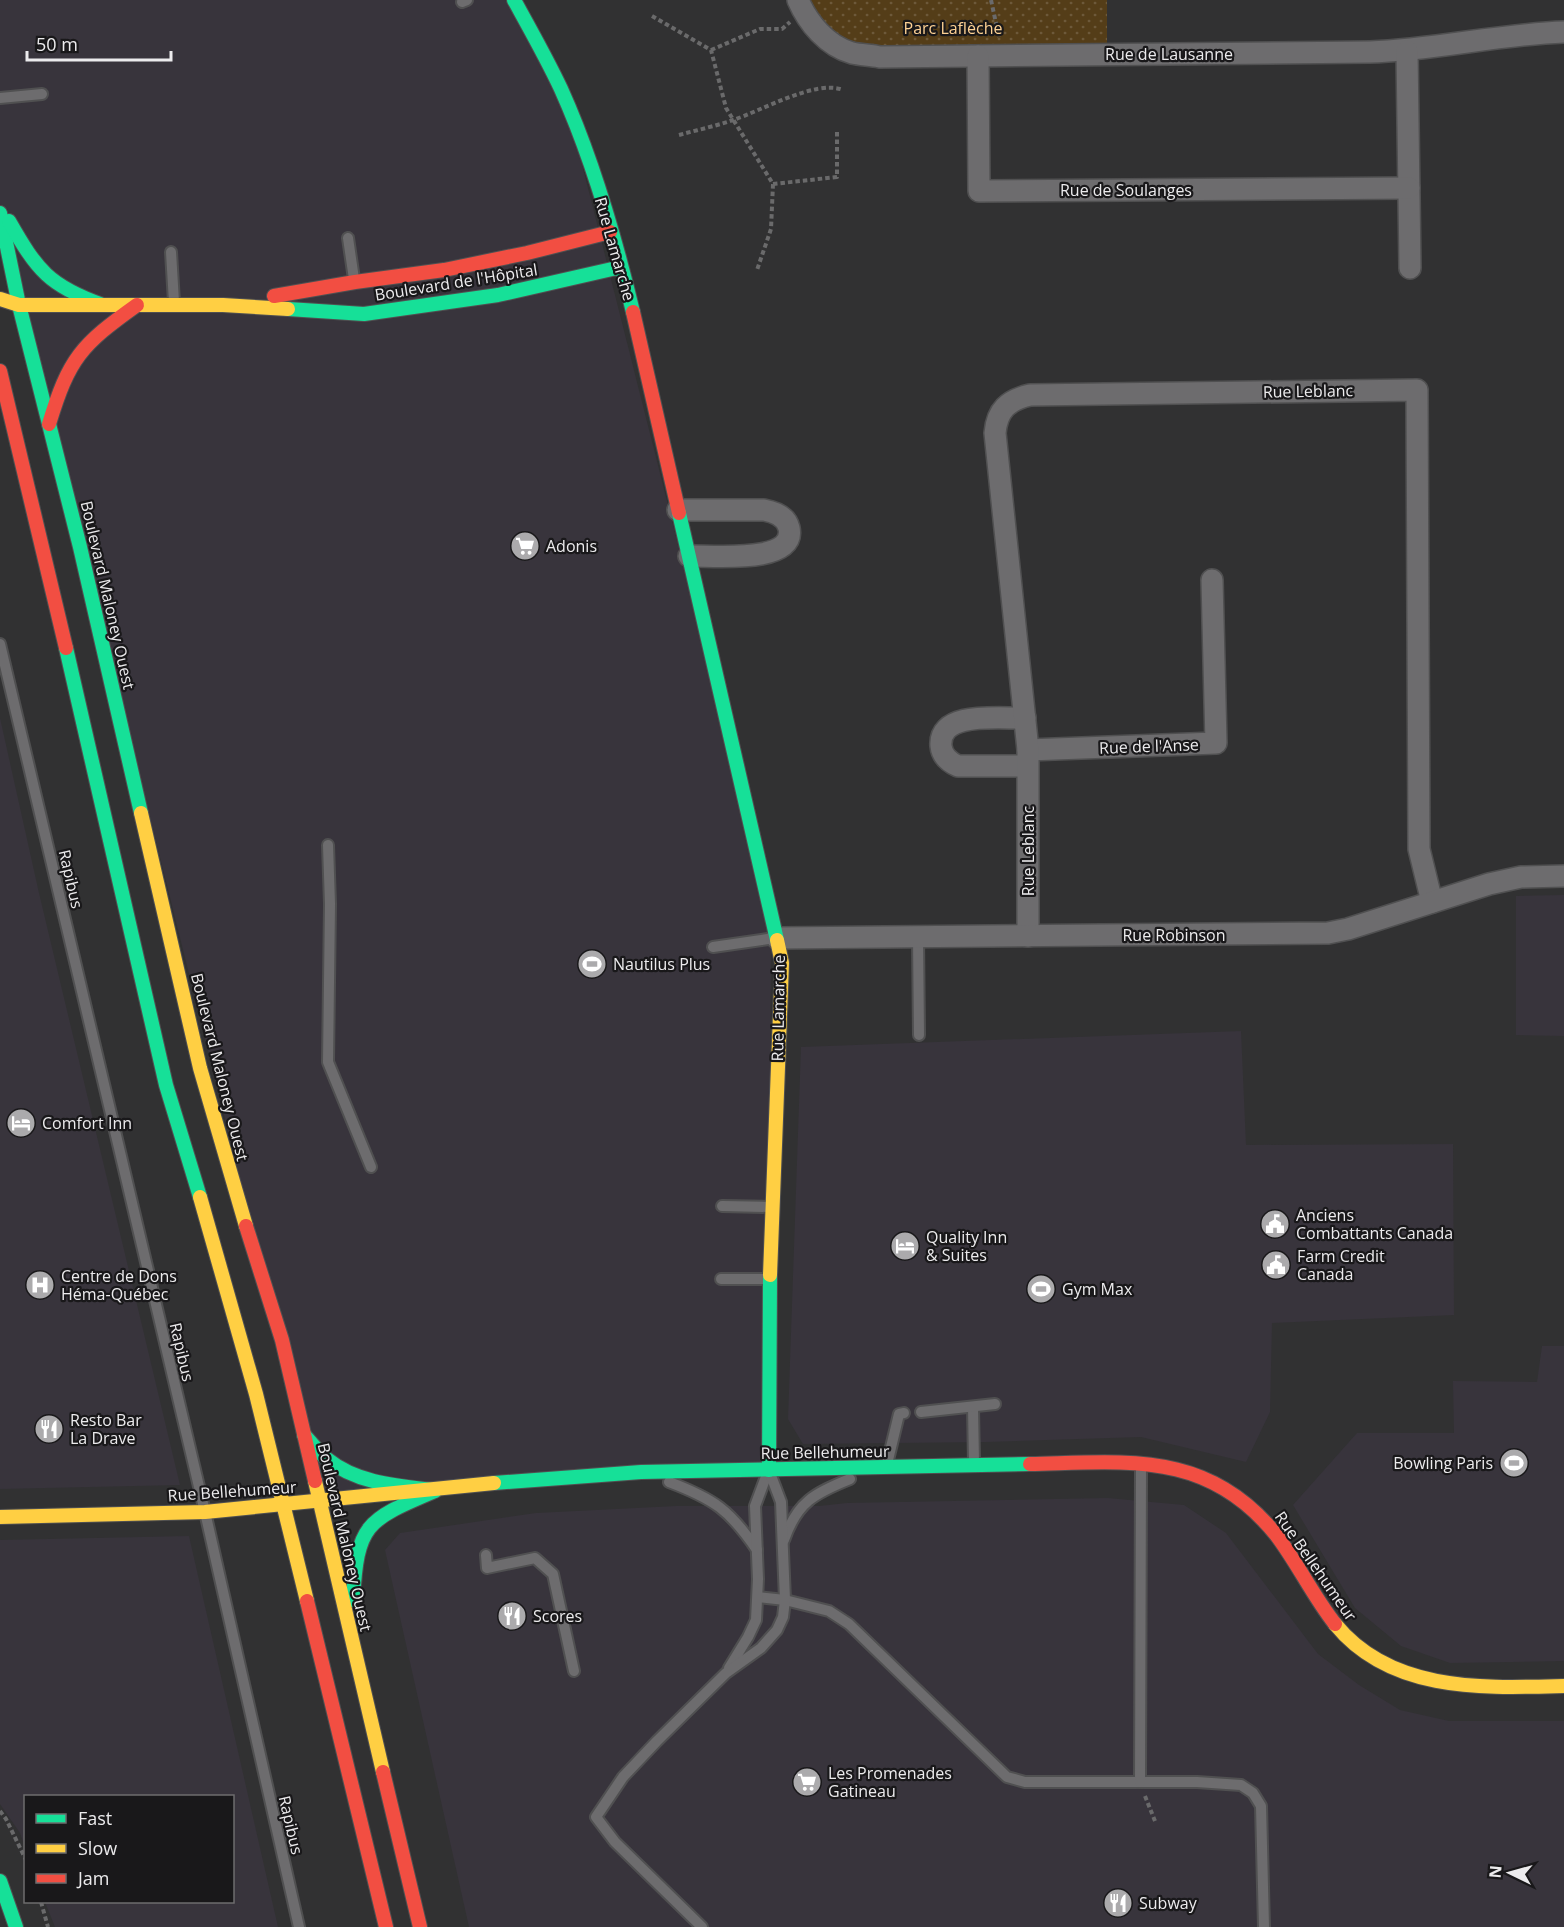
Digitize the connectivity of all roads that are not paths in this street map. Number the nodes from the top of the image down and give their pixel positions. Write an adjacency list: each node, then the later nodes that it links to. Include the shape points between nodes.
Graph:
1 (514, 0): 11 (street, Rue Lamarche, via 566,101)
2 (801, 6): 5 (street, Rue de Lausanne, via 825,38 852,53 880,57)
3 (1564, 32): 4 (street, Rue de Lausanne)
4 (1407, 51): 5 (street, Rue de Lausanne); 8 (street)
5 (978, 56): 8 (street, Rue de Soulanges, via 979,191)
6 (42, 93): 7 (lane)
7 (0, 98)
8 (1409, 188): 15 (street)
9 (0, 204): 19 (street, via 24,249 40,268 69,293)
10 (0, 213): 18 (street, Boulevard Maloney Ouest)
11 (610, 232): 14 (street, Rue Lamarche); 16 (street, Boulevard de l'Hôpital, via 444,270)
12 (348, 238): 16 (lane)
13 (171, 252): 21 (lane)
14 (621, 267): 22 (street, Boulevard de l'Hôpital, via 498,295 364,314); 26 (street, Rue Lamarche)
15 (1410, 268)
16 (355, 282): 22 (street, Boulevard de l'Hôpital)
17 (0, 299): 18 (street, Boulevard de l'Hôpital)
18 (19, 305): 19 (street, Boulevard de l'Hôpital); 23 (street); 25 (street, Boulevard Maloney Ouest)
19 (103, 305): 20 (street, Boulevard de l'Hôpital)
20 (137, 305): 21 (street, Boulevard de l'Hôpital); 25 (street, via 94,337 75,358)
21 (174, 305): 22 (street, Boulevard de l'Hôpital)
22 (223, 305)
23 (0, 317)
24 (0, 371): 34 (street, via 91,751)
25 (49, 424): 33 (street, Boulevard Maloney Ouest)
26 (678, 510): 27 (street, Rue Lamarche); 27 (street, via 764,510 776,513 789,526 786,543 776,552)
27 (689, 556): 39 (street, Rue Lamarche)
28 (1212, 580): 31 (street, Rue de l'Anse, via 1216,743)
29 (0, 644): 60 (lane, Rapibus)
30 (1024, 718): 31 (street, Rue Leblanc); 31 (street, via 957,721 947,727 940,739 941,750 948,761 958,766); 36 (street, Rue Leblanc, via 995,433 996,422 1008,403 1030,396 1417,390 1419,849)
31 (1028, 758): 38 (street, Rue Leblanc)
32 (328, 845): 42 (lane, via 328,1062)
33 (153, 863): 34 (street); 51 (street, Boulevard Maloney Ouest, via 211,1112 282,1340)
34 (126, 869): 59 (street, via 166,1085 231,1302)
35 (1564, 876): 36 (street, Rue Robinson, via 1505,880)
36 (1432, 902): 38 (street, Rue Robinson, via 1328,933)
37 (918, 936): 38 (street, Rue Robinson); 39 (street, Rue Robinson); 41 (lane)
38 (1028, 936)
39 (777, 938): 40 (lane); 44 (street, Rue Lamarche, via 782,970)
40 (713, 947)
41 (919, 1035)
42 (371, 1167)
43 (722, 1206): 44 (lane)
44 (771, 1206): 45 (street, Rue Lamarche)
45 (769, 1278): 46 (lane); 55 (street, Rue Lamarche)
46 (721, 1279)
47 (995, 1404): 48 (lane)
48 (973, 1407): 49 (lane); 53 (lane)
49 (921, 1412)
50 (904, 1413): 54 (lane, via 899,1414)
51 (304, 1436): 57 (street, via 326,1458 352,1475); 58 (street, Boulevard Maloney Ouest)
52 (1141, 1463): 53 (street, Rue Bellehumeur); 70 (street, Rue Bellehumeur, via 1190,1472 1233,1493 1252,1508 1285,1546 1328,1617 1348,1640 1378,1660 1419,1678 1453,1684); 71 (lane)
53 (974, 1465): 54 (street, Rue Bellehumeur)
54 (882, 1468): 55 (street, Rue Bellehumeur); 62 (lane, via 812,1496 788,1528)
55 (769, 1470): 56 (street, Rue Bellehumeur); 62 (lane, via 781,1502); 63 (lane, via 755,1506)
56 (641, 1472): 57 (street, Rue Bellehumeur); 63 (lane, via 707,1497 732,1516)
57 (435, 1491): 58 (street, Rue Bellehumeur); 67 (street, via 381,1515 361,1536 354,1575)
58 (320, 1501): 59 (street, Rue Bellehumeur); 67 (street, Boulevard Maloney Ouest)
59 (283, 1503): 60 (street, Rue Bellehumeur); 75 (street)
60 (205, 1512): 61 (street, Rue Bellehumeur); 74 (lane, Rapibus)
61 (0, 1518)
62 (782, 1546): 66 (lane)
63 (757, 1550): 65 (lane)
64 (486, 1555): 68 (lane, via 487,1569 535,1558 553,1574)
65 (758, 1597): 66 (lane); 69 (lane, via 756,1620)
66 (785, 1600): 69 (lane, via 777,1630); 71 (lane, via 829,1611 849,1624 1007,1777 1025,1782)
67 (352, 1638): 76 (street, Boulevard Maloney Ouest)
68 (573, 1671)
69 (726, 1673): 77 (lane, via 623,1777 596,1817 615,1842)
70 (1564, 1686)
71 (1140, 1782): 78 (lane, via 1241,1785 1253,1793 1260,1806)
72 (0, 1881): 73 (street)
73 (16, 1927)
74 (299, 1927)
75 (386, 1927)
76 (420, 1927)
77 (702, 1927)
78 (1264, 1927)

